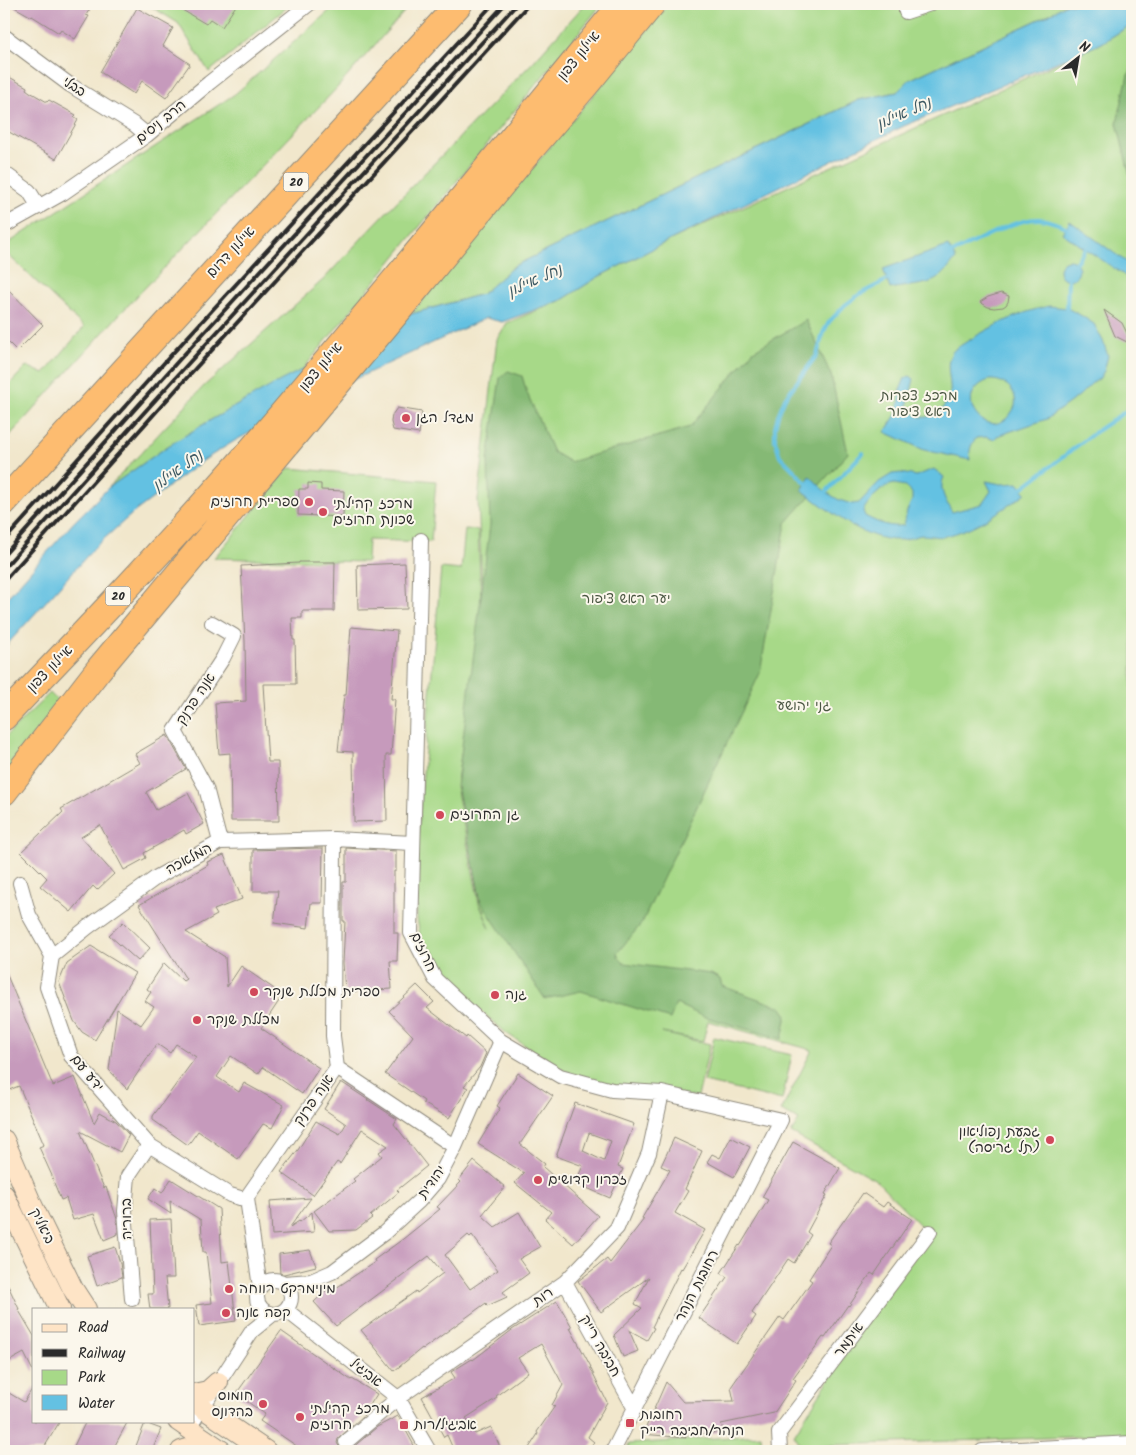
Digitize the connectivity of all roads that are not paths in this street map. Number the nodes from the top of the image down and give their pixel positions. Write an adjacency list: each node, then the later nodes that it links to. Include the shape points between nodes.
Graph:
1 (309, 4): 9 (street, הרב ניסים)
2 (459, 4): 14 (highway, איילון דרום / 20)
3 (622, 4): 11 (highway, איילון צפון / 20)
4 (640, 4): 11 (highway)
5 (652, 4): 20 (highway, via 99,670)
6 (930, 4): 7 (street)
7 (906, 12)
8 (4, 36): 9 (street, בבלי, via 70,85)
9 (147, 135): 12 (street, הרב ניסים)
10 (4, 172): 12 (street, via 29,191)
11 (473, 185): 19 (highway, איילון צפון / 20, via 188,521)
12 (39, 207): 13 (street, הרב ניסים)
13 (4, 226)
14 (133, 359): 15 (highway); 16 (highway, איילון דרום / 20)
15 (4, 482)
16 (4, 502)
17 (421, 540): 23 (street, חרוזים)
18 (212, 623): 22 (street, אנה פרנק, via 234,636 175,731 206,788)
19 (4, 717)
20 (4, 792)
21 (334, 839): 22 (street, המלאכה); 23 (street, המלאכה); 27 (street, אנה פרנק, via 333,1036)
22 (220, 842): 25 (street, המלאכה, via 157,877)
23 (413, 843): 26 (street, חרוזים, via 411,933 435,979)
24 (20, 883): 25 (street, via 29,915)
25 (52, 956): 31 (street, ידע עם, via 46,987 71,1056)
26 (501, 1040): 28 (street, חרוזים, via 560,1076 612,1090); 32 (street, יהודית)
27 (336, 1068): 32 (street); 34 (street, אנה פרנק, via 254,1185)
28 (662, 1092): 29 (street, חרוזים); 38 (street, רות, via 648,1153 616,1228)
29 (781, 1120): 49 (street, רחובות הנהר)
30 (4, 1140): 33 (main road, ביאליק)
31 (149, 1145): 34 (street, ידע עם, via 230,1195); 41 (street, ברוריה, via 128,1176 125,1212)
32 (455, 1147): 37 (street, יהודית, via 438,1179 419,1201 384,1233 332,1272)
33 (13, 1186): 35 (main road); 45 (main road, ביאליק)
34 (248, 1199): 40 (street)
35 (5, 1207): 44 (main road, ביאליק, via 9,1224 23,1234)
36 (930, 1232): 62 (street, איתמר, via 779,1433)
37 (311, 1280): 39 (street, יהודית); 43 (street, יהודית)
38 (565, 1282): 48 (street, רות); 49 (street, חביבה רייק)
39 (284, 1283): 40 (street, via 273,1280); 43 (street, via 290,1290)
40 (260, 1287): 42 (street, via 257,1298)
41 (132, 1299)
42 (260, 1306): 43 (street, via 264,1311); 46 (street, יהודית)
43 (283, 1307): 46 (street, יהודית); 48 (street, אביגיל)
44 (60, 1308)
45 (85, 1308)
46 (252, 1331): 47 (street, יהודית)
47 (218, 1382): 50 (main road)
48 (398, 1398): 54 (street, רות); 60 (street, אביגיל)
49 (635, 1409): 61 (street, רחובות הנהר)
50 (195, 1410)
51 (195, 1416): 59 (main road)
52 (195, 1418): 58 (main road)
53 (188, 1422): 56 (street)
54 (346, 1442)
55 (1132, 1443): 63 (street)
56 (173, 1451)
57 (181, 1451): 58 (main road, via 198,1446)
58 (222, 1451)
59 (266, 1451)
60 (429, 1451)
61 (613, 1451)
62 (780, 1451)
63 (982, 1451)

